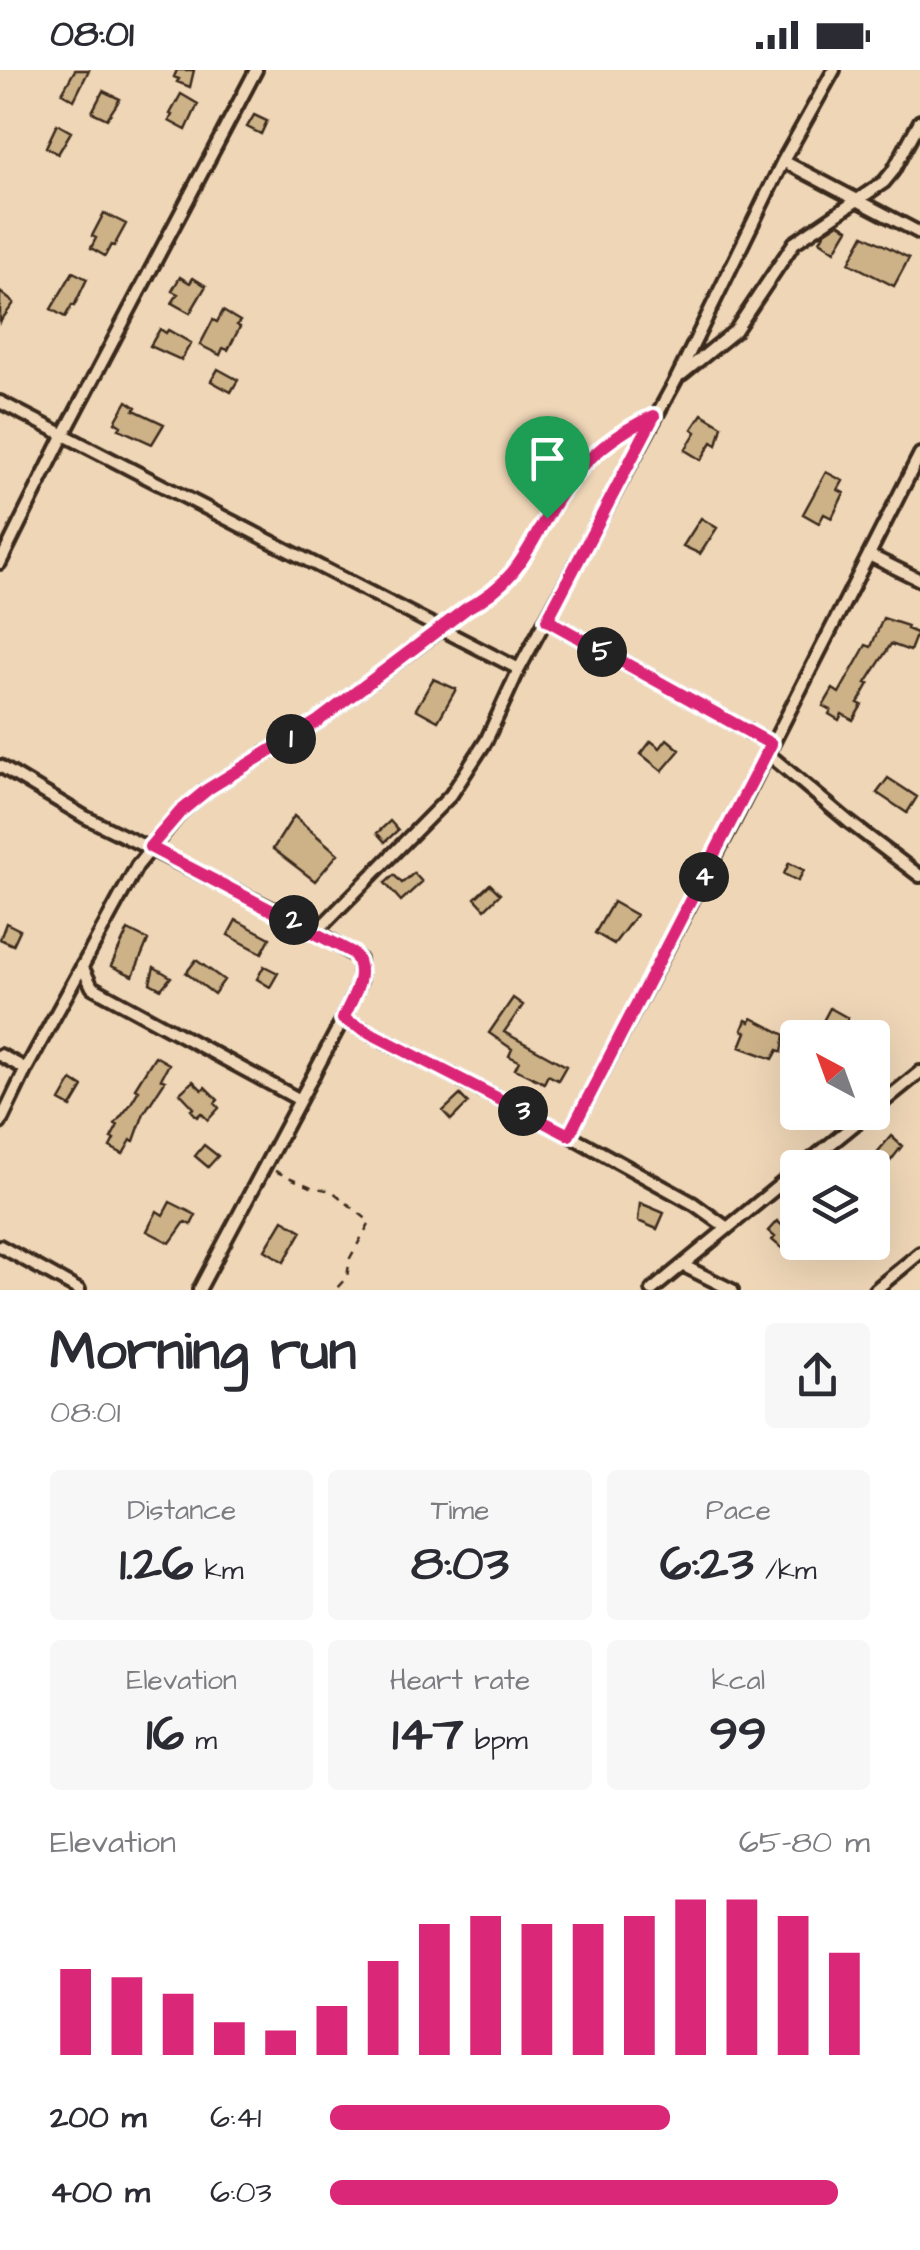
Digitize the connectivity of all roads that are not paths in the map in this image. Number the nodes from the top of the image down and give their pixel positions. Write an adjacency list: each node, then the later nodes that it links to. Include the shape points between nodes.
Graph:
1 (256, 70): 9 (street)
2 (834, 70): 4 (street)
3 (920, 121): 5 (street, via 893,171)
4 (783, 161): 5 (street); 7 (street)
5 (858, 200): 6 (street); 7 (street, via 794,243 735,331)
6 (920, 233)
7 (677, 378): 14 (street)
8 (0, 402): 9 (street)
9 (63, 436): 12 (street); 15 (street)
10 (920, 454): 11 (street)
11 (869, 555): 13 (street); 17 (street)
12 (0, 563)
13 (920, 580)
14 (547, 620): 16 (street); 17 (street)
15 (442, 628): 16 (street); 19 (street, via 318,721 208,789)
16 (520, 668): 21 (street, via 451,795)
17 (769, 748): 20 (street); 33 (street)
18 (0, 766): 19 (street)
19 (150, 847): 21 (street); 22 (street)
20 (920, 876)
21 (317, 932): 25 (street, via 358,959 360,981)
22 (82, 966): 23 (street); 24 (street)
23 (92, 987): 24 (street); 30 (street)
24 (69, 992): 27 (street)
25 (343, 1019): 30 (street); 33 (street)
26 (0, 1055): 27 (street)
27 (26, 1069): 31 (street)
28 (920, 1072): 29 (street)
29 (890, 1096)
30 (300, 1100): 41 (street)
31 (0, 1123)
32 (848, 1130): 34 (street)
33 (569, 1135): 36 (street)
34 (823, 1150)
35 (780, 1184): 36 (street)
36 (726, 1227): 39 (street)
37 (0, 1246): 40 (street)
38 (920, 1253): 44 (street)
39 (684, 1266): 42 (street); 43 (street)
40 (79, 1290)
41 (199, 1290)
42 (652, 1290)
43 (732, 1290)
44 (875, 1290)

